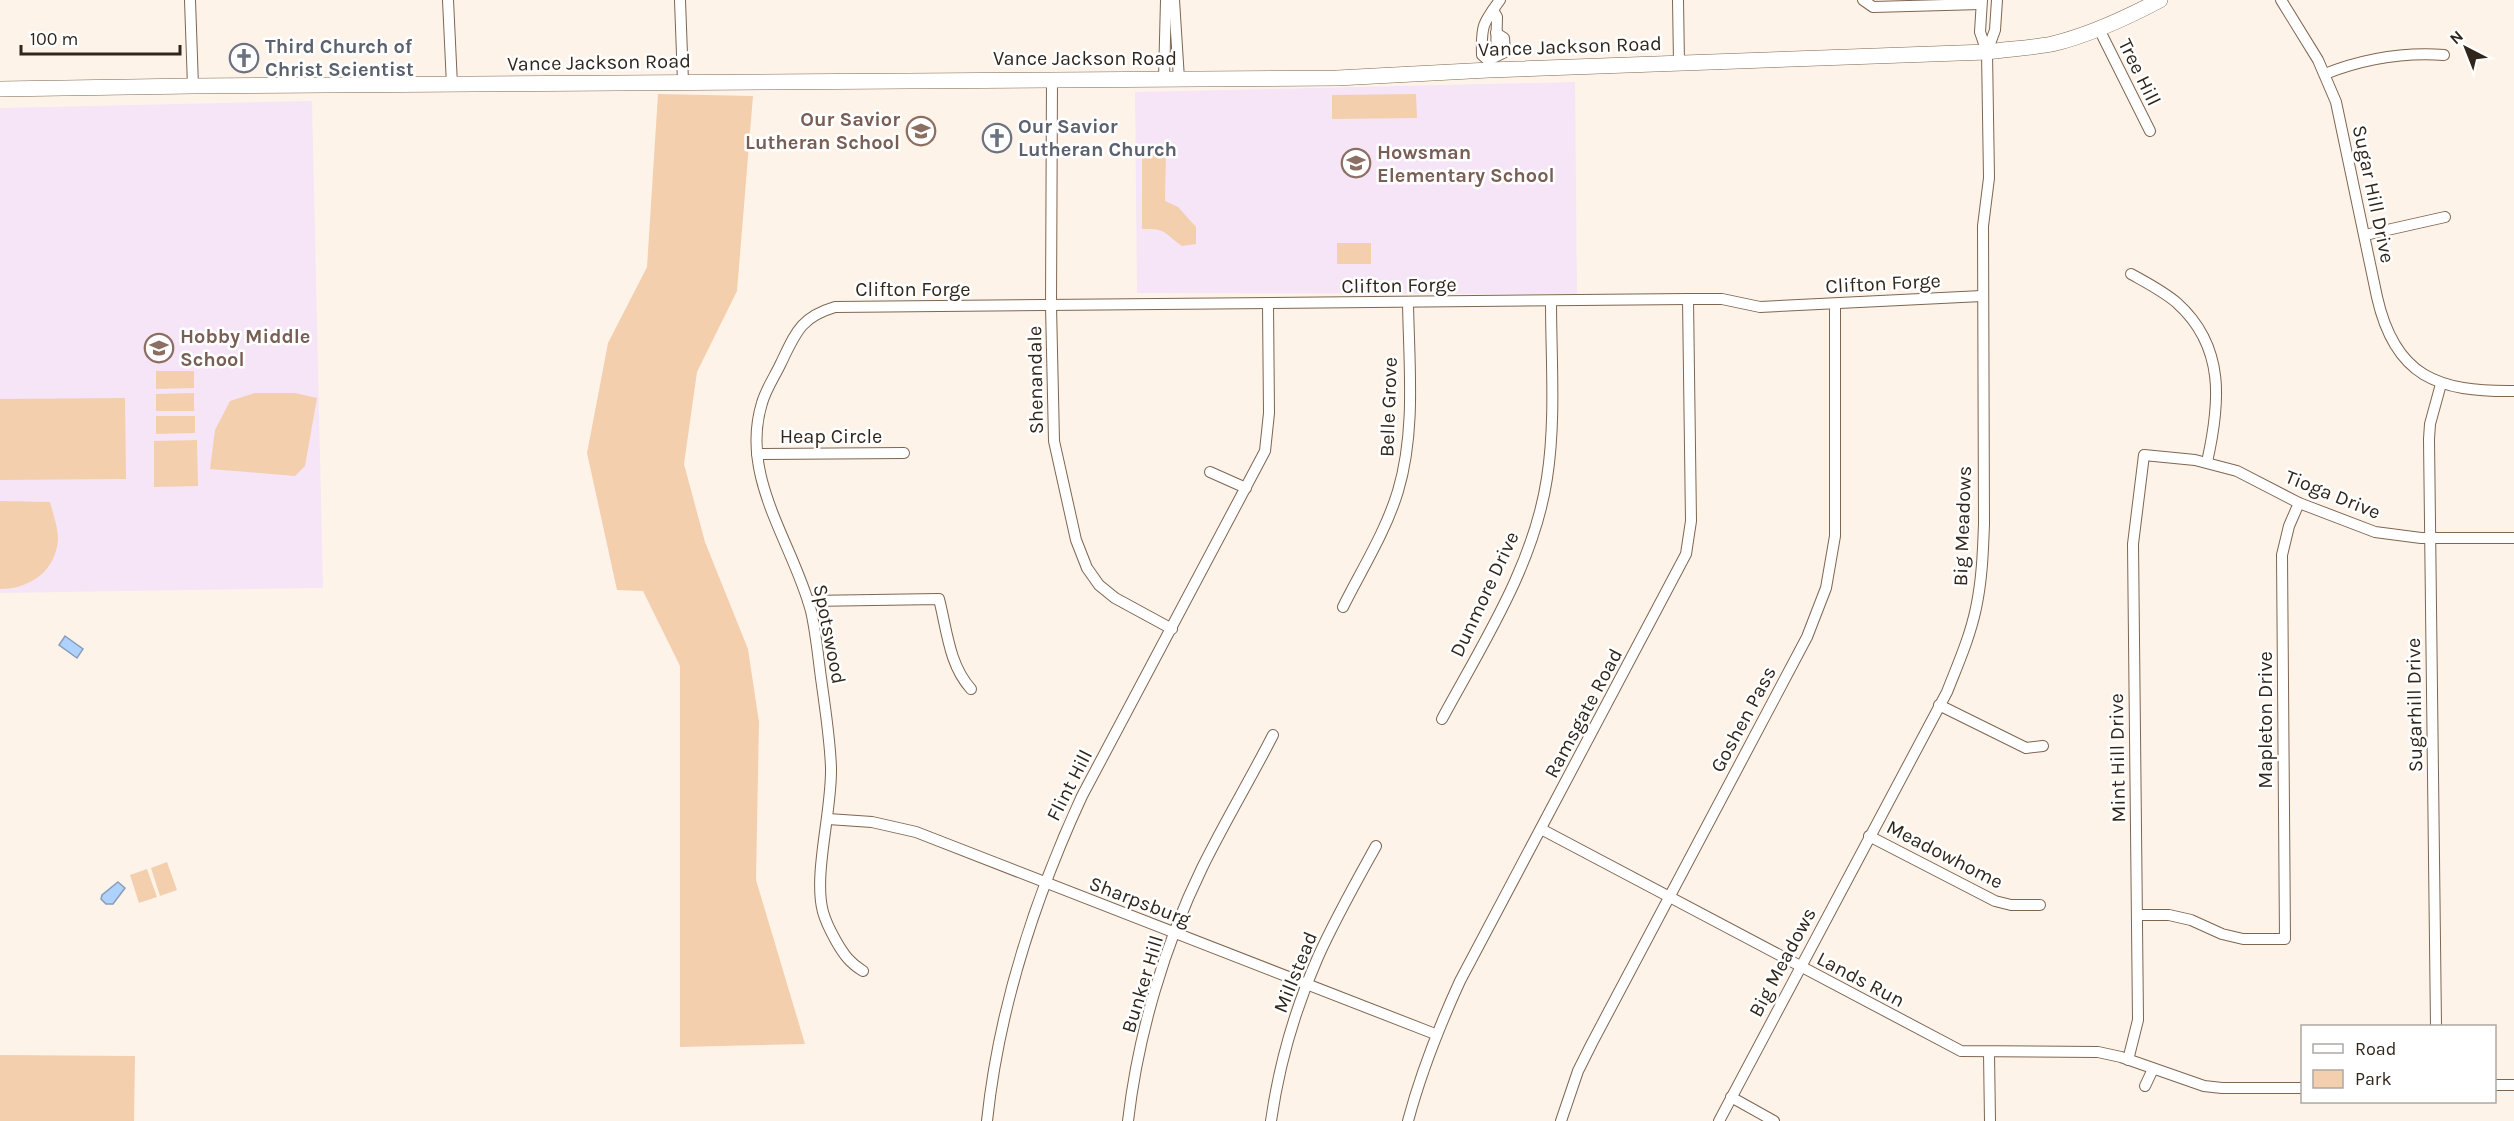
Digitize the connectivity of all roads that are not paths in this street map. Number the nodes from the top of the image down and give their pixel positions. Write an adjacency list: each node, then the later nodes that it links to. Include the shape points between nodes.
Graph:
1 (190, 0): 24 (street)
2 (448, 0): 23 (street)
3 (680, 0): 22 (street)
4 (1166, 0): 20 (street)
5 (1174, 0): 20 (street)
6 (1500, 0): 13 (street)
7 (1678, 0): 18 (street)
8 (1997, 0): 15 (street, Big Meadows, via 1995,30)
9 (2160, 0): 14 (main road, Vance Jackson Road)
10 (2281, 0): 19 (street, Sugar Hill Drive)
11 (1864, 2): 12 (street, via 1873,7)
12 (1982, 2): 15 (street, Big Meadows, via 1980,32)
13 (1493, 10): 17 (street, via 1486,17 1481,41 1482,56); 17 (street, via 1497,17 1496,33 1504,38 1505,52)
14 (2099, 29): 15 (main road, Vance Jackson Road, via 2049,44); 26 (street, Tree Hill)
15 (1987, 52): 18 (main road, Vance Jackson Road); 30 (street, Big Meadows, via 1989,178 1983,220)
16 (2444, 55): 19 (street, via 2403,54)
17 (1491, 62): 18 (main road, Vance Jackson Road); 20 (main road, Vance Jackson Road, via 1337,78)
18 (1679, 63)
19 (2325, 74): 28 (street, Sugar Hill Drive, via 2342,127)
20 (1171, 79): 21 (main road, Vance Jackson Road)
21 (1052, 80): 22 (main road, Vance Jackson Road); 36 (street, Shenandale)
22 (683, 82): 23 (main road, Vance Jackson Road)
23 (452, 85): 24 (main road, Vance Jackson Road)
24 (193, 86): 25 (main road, Vance Jackson Road)
25 (0, 89)
26 (2150, 131)
27 (2445, 217): 28 (street)
28 (2365, 235): 38 (street, Sugar Hill Drive, via 2382,320 2390,339 2410,364)
29 (2131, 273): 43 (street, via 2177,303 2204,338 2218,394)
30 (1982, 296): 35 (street, Clifton Forge); 53 (street, Big Meadows, via 1982,566 1964,650)
31 (1688, 299): 32 (street, Clifton Forge); 35 (street, Clifton Forge, via 1722,299 1760,307); 58 (street, Ramsgate Road, via 1691,522 1686,554)
32 (1551, 301): 33 (street, Clifton Forge); 54 (street, Dunmore Drive, via 1552,440 1538,519 1508,594)
33 (1408, 303): 34 (street, Clifton Forge); 50 (street, Belle Grove, via 1409,416 1404,467 1389,516)
34 (1268, 304): 36 (street, Clifton Forge); 45 (street, Flint Hill, via 1268,431 1265,451)
35 (1834, 304): 62 (street, Goshen Pass, via 1836,536 1827,588 1807,637)
36 (1051, 306): 37 (street, Clifton Forge, via 835,307); 51 (street, Shenandale, via 1054,441 1079,550 1087,568 1107,592)
37 (816, 313): 41 (street, Spotswood, via 795,335 762,402)
38 (2441, 384): 39 (street, via 2465,390); 47 (street, Sugarhill Drive, via 2430,424)
39 (2514, 391)
40 (904, 453): 41 (street, Heap Circle)
41 (757, 454): 49 (street, Spotswood, via 764,492)
42 (2144, 455): 43 (street, Tioga Drive); 64 (street, Mint Hill Drive, via 2133,544)
43 (2207, 462): 46 (street, Tioga Drive, via 2254,478)
44 (1210, 472): 45 (street)
45 (1246, 488): 51 (street, Flint Hill)
46 (2299, 503): 47 (street, Tioga Drive, via 2375,532); 64 (street, Mapleton Drive, via 2282,555 2285,939 2243,939 2169,915)
47 (2430, 538): 48 (street, Tioga Drive); 69 (street, Sugarhill Drive)
48 (2514, 538)
49 (808, 601): 52 (street, via 939,599 955,665); 57 (street, Spotswood, via 826,710 831,767)
50 (1342, 607)
51 (1172, 629): 61 (street, Flint Hill, via 1082,796)
52 (971, 689)
53 (1939, 705): 56 (street, via 2008,741 2026,748); 59 (street, Big Meadows)
54 (1442, 719)
55 (1273, 735): 65 (street, Bunker Hill, via 1202,869)
56 (2043, 746)
57 (828, 819): 61 (street, Sharpsburg, via 893,825); 67 (street, Spotswood, via 820,881 823,913 844,956)
58 (1541, 829): 62 (street, Lands Run); 70 (street, Ramsgate Road)
59 (1869, 836): 63 (street, Meadowhome, via 1995,902); 66 (street, Big Meadows)
60 (1376, 846): 68 (street, Millstead, via 1328,936)
61 (1045, 883): 65 (street, Sharpsburg); 79 (street, Flint Hill, via 1006,1007)
62 (1670, 896): 66 (street, Lands Run); 83 (street, Goshen Pass, via 1578,1071)
63 (2040, 905)
64 (2137, 915): 72 (street, Mint Hill Drive, via 2138,1020)
65 (1175, 934): 68 (street, Sharpsburg); 80 (street, Bunker Hill, via 1148,1019)
66 (1800, 966): 71 (street, Lands Run, via 1950,1047); 78 (street, Big Meadows)
67 (863, 971)
68 (1308, 984): 70 (street, Sharpsburg); 81 (street, Millstead, via 1286,1048)
69 (2436, 1025)
70 (1435, 1034): 82 (street, Ramsgate Road)
71 (1989, 1053): 72 (street, Lands Run, via 2081,1050); 86 (street)
72 (2128, 1060): 73 (street, Lands Run)
73 (2152, 1069): 76 (street); 77 (street, Lands Run, via 2222,1088)
74 (2496, 1085): 75 (street)
75 (2514, 1085)
76 (2145, 1086)
77 (2301, 1088)
78 (1731, 1097): 84 (street, Big Meadows); 85 (street)
79 (987, 1121)
80 (1128, 1121)
81 (1271, 1121)
82 (1408, 1121)
83 (1561, 1121)
84 (1719, 1121)
85 (1774, 1121)
86 (1990, 1121)

